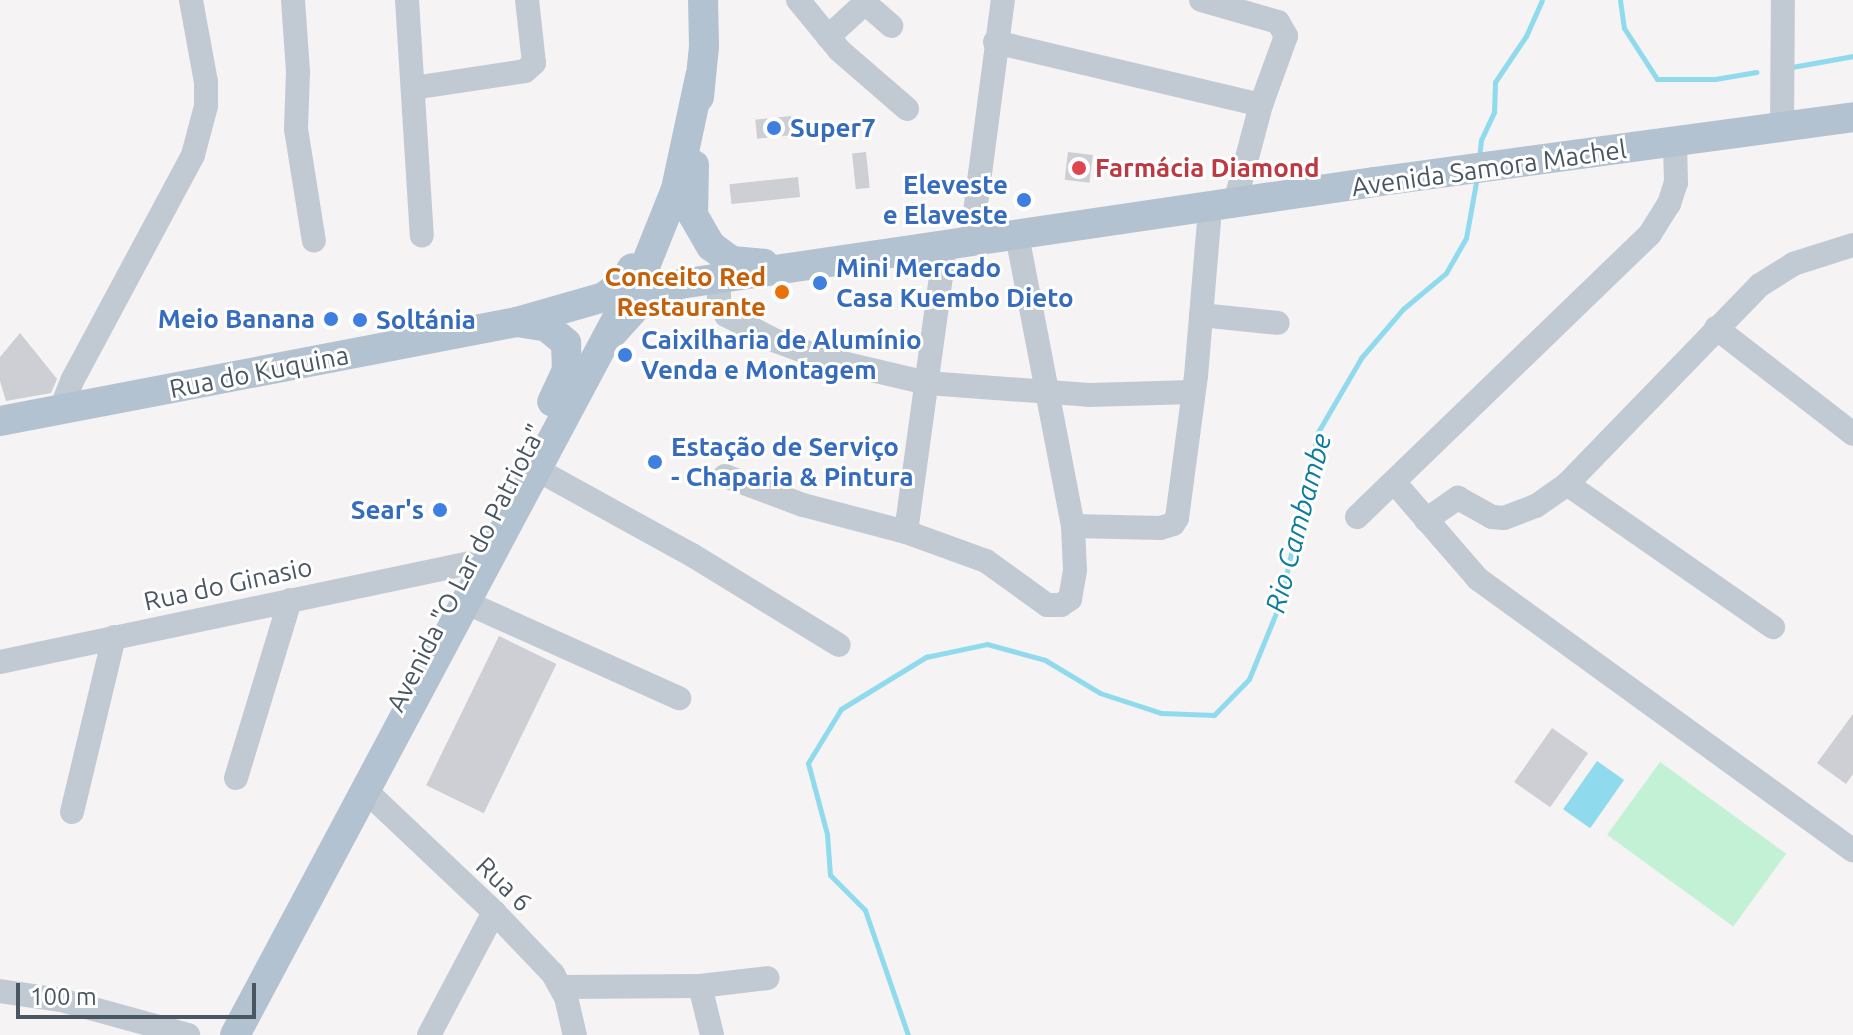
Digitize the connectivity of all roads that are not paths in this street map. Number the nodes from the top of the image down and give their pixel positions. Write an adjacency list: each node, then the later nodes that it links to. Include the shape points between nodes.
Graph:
1 (191, 0): 38 (street, via 206,82 206,106 193,155)
2 (293, 0): 25 (street, via 296,129)
3 (407, 0): 14 (street)
4 (527, 0): 14 (street, via 534,63 525,71)
5 (703, 0): 13 (main road, Avenida "O Lar do Patriota")
6 (798, 0): 11 (street)
7 (1003, 0): 12 (street)
8 (1204, 0): 15 (street, via 1284,28 1286,36)
9 (1783, 0): 18 (street)
10 (891, 26): 11 (street, via 865,3)
11 (828, 37): 16 (street, via 867,78)
12 (995, 42): 15 (street); 26 (street)
13 (700, 77): 20 (main road, Avenida "O Lar do Patriota"); 28 (main road, Avenida "O Lar do Patriota", via 691,199 697,225 711,246 732,261)
14 (413, 88): 23 (street)
15 (1261, 105): 21 (street)
16 (907, 109)
17 (1853, 117): 18 (main road, Avenida Samora Machel)
18 (1782, 129): 19 (main road, Avenida Samora Machel)
19 (1675, 143): 21 (main road, Avenida Samora Machel); 43 (street, via 1676,183 1650,234)
20 (676, 189): 31 (main road, Avenida "O Lar do Patriota", via 616,289 590,303); 34 (main road, Avenida "O Lar do Patriota")
21 (1235, 203): 24 (main road, Avenida Samora Machel)
22 (1209, 221): 30 (street)
23 (422, 236)
24 (1017, 236): 26 (main road, Avenida Samora Machel); 36 (street)
25 (314, 241)
26 (958, 244): 28 (main road, Avenida Samora Machel); 35 (street)
27 (1853, 245): 33 (street, via 1793,264 1760,285)
28 (794, 265): 29 (main road)
29 (719, 279): 34 (main road, via 655,292); 35 (street, via 719,301 726,315 776,341 825,359)
30 (1201, 315): 32 (street); 37 (street)
31 (517, 322): 38 (main road, Rua do Kuquina); 49 (main road, Avenida "O Lar do Patriota", via 547,327 561,336 568,350 567,370)
32 (1278, 323)
33 (1716, 328): 40 (street); 44 (street)
34 (608, 338): 41 (main road, Avenida "O Lar do Patriota")
35 (927, 383): 36 (street); 48 (street)
36 (1048, 392): 37 (street); 47 (street)
37 (1193, 392): 47 (street, via 1173,524)
38 (60, 411): 39 (main road, Rua do Kuquina)
39 (0, 421)
40 (1853, 434)
41 (536, 469): 51 (main road, Avenida "O Lar do Patriota"); 54 (street)
42 (725, 476): 48 (street, via 803,505)
43 (1394, 482): 45 (street); 46 (street)
44 (1567, 484): 46 (street, via 1519,515 1492,517 1458,498); 52 (street)
45 (1357, 517)
46 (1426, 520): 60 (street, via 1478,579)
47 (1073, 526): 48 (street, via 1074,586 1070,599 1061,605 1047,605 986,561)
48 (906, 532)
49 (468, 563): 50 (street, Rua do Ginasio); 67 (main road, Avenida "O Lar do Patriota")
50 (290, 600): 53 (street, Rua do Ginasio); 57 (street)
51 (465, 602): 56 (street); 58 (main road, Avenida "O Lar do Patriota")
52 (1773, 627)
53 (114, 637): 55 (street, Rua do Ginasio); 59 (street)
54 (839, 645)
55 (0, 662)
56 (679, 698)
57 (236, 778)
58 (365, 790): 61 (street, Rua 6); 68 (main road, Avenida "O Lar do Patriota")
59 (72, 812)
60 (1853, 850)
61 (494, 912): 64 (street, Rua 6); 69 (street)
62 (768, 978): 63 (street)
63 (700, 986): 64 (street); 71 (street)
64 (562, 987): 70 (street, Rua 6)
65 (0, 991): 66 (street, via 61,1000)
66 (188, 1035)
67 (221, 1035)
68 (235, 1035)
69 (429, 1035)
70 (575, 1035)
71 (712, 1035)

